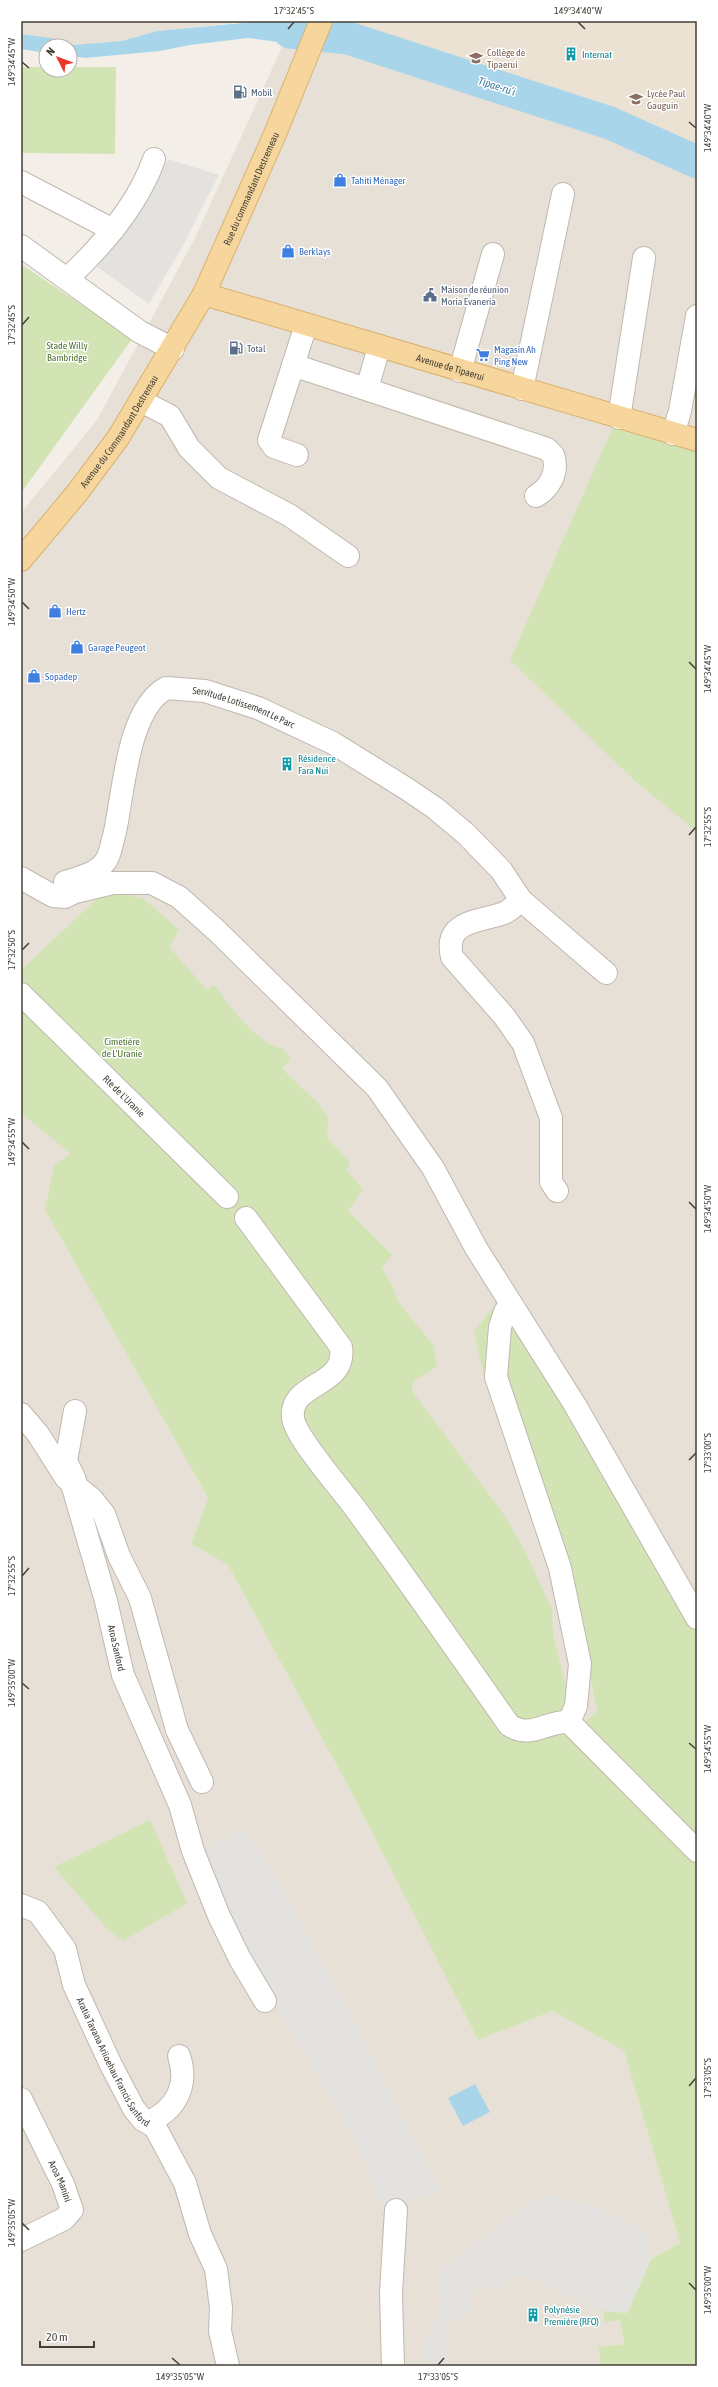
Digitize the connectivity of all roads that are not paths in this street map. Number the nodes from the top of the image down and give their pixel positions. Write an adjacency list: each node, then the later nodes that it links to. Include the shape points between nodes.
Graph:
1 (321, 21): 10 (main road, Rue du commandant Destremeau)
2 (154, 159): 5 (street, via 143,187)
3 (21, 182): 5 (street)
4 (563, 194): 19 (street)
5 (113, 230): 9 (street)
6 (21, 246): 9 (street)
7 (493, 254): 16 (street)
8 (644, 258): 21 (street)
9 (68, 278): 14 (street, via 140,332)
10 (204, 294): 12 (main road, Avenue de Tipaerui); 14 (main road, Avenue du Commandant Destremau)
11 (697, 316): 22 (street, via 680,411)
12 (306, 325): 13 (main road, Avenue de Tipaerui); 15 (street)
13 (379, 347): 16 (main road, Avenue de Tipaerui); 18 (street)
14 (172, 349): 20 (main road, Avenue du Commandant Destremau)
15 (293, 365): 18 (street); 23 (street, via 269,440 274,447)
16 (460, 371): 19 (main road, Avenue de Tipaerui)
17 (697, 373): 22 (street)
18 (367, 389): 24 (street, via 547,448 555,461 554,470 549,484)
19 (522, 389): 21 (main road, Avenue de Tipaerui)
20 (141, 401): 25 (street, via 170,416 189,448 218,478); 28 (main road, Avenue du Commandant Destremau, via 118,438 77,494)
21 (619, 418): 22 (main road, Avenue de Tipaerui)
22 (684, 437)
23 (297, 455)
24 (536, 496)
25 (289, 515): 26 (street, via 295,523); 27 (street)
26 (293, 540)
27 (348, 556)
28 (21, 560)
29 (29, 883): 30 (street, Servitude Lotissement Le Parc, via 84,877 105,863 110,855 118,818 128,756 146,708 153,698 166,688 206,691 228,697 258,708 332,743 407,789 450,821 501,870); 36 (street, via 53,896 65,897 114,883 152,883 179,897 378,1088 433,1168)
30 (521, 900): 31 (street, Servitude Lotissement Le Parc); 33 (street, via 506,913 461,926 452,939 450,949 452,957 504,1016 523,1043 551,1118 551,1182)
31 (606, 973)
32 (21, 994): 34 (street, Rte de L'Uranie)
33 (557, 1191)
34 (227, 1197)
35 (246, 1218): 41 (street, via 341,1347 343,1358 337,1370 296,1401 293,1419 296,1427 509,1725 523,1731)
36 (510, 1305): 40 (street, via 574,1405); 41 (street, via 500,1327 496,1377 560,1568 580,1664 576,1706)
37 (75, 1411): 39 (street, Aroa Sanford, via 66,1461)
38 (21, 1414): 39 (street, via 38,1434 51,1457)
39 (77, 1488): 42 (street, via 92,1499 104,1514 119,1556 140,1598 177,1730); 45 (street, Aroa Sanford, via 123,1675 180,1806 193,1851 219,1916)
40 (697, 1618)
41 (569, 1722): 43 (street)
42 (202, 1782)
43 (697, 1851)
44 (21, 1904): 48 (street, Aratia Tavana Ariioehau Francis Sanford, via 38,1912 65,1949 74,1985 95,2031 134,2109)
45 (265, 2001)
46 (179, 2056): 48 (street, via 183,2069 183,2086 176,2102 161,2117)
47 (21, 2099): 50 (street, Aroa Manini, via 63,2184 72,2210 64,2219)
48 (148, 2122): 51 (street, Aratia Tavana Ariioehau Francis Sanford, via 156,2127 185,2183 200,2234 216,2269 221,2308 220,2331)
49 (396, 2210): 52 (street, via 392,2293)
50 (21, 2240)
51 (228, 2366)
52 (393, 2366)

